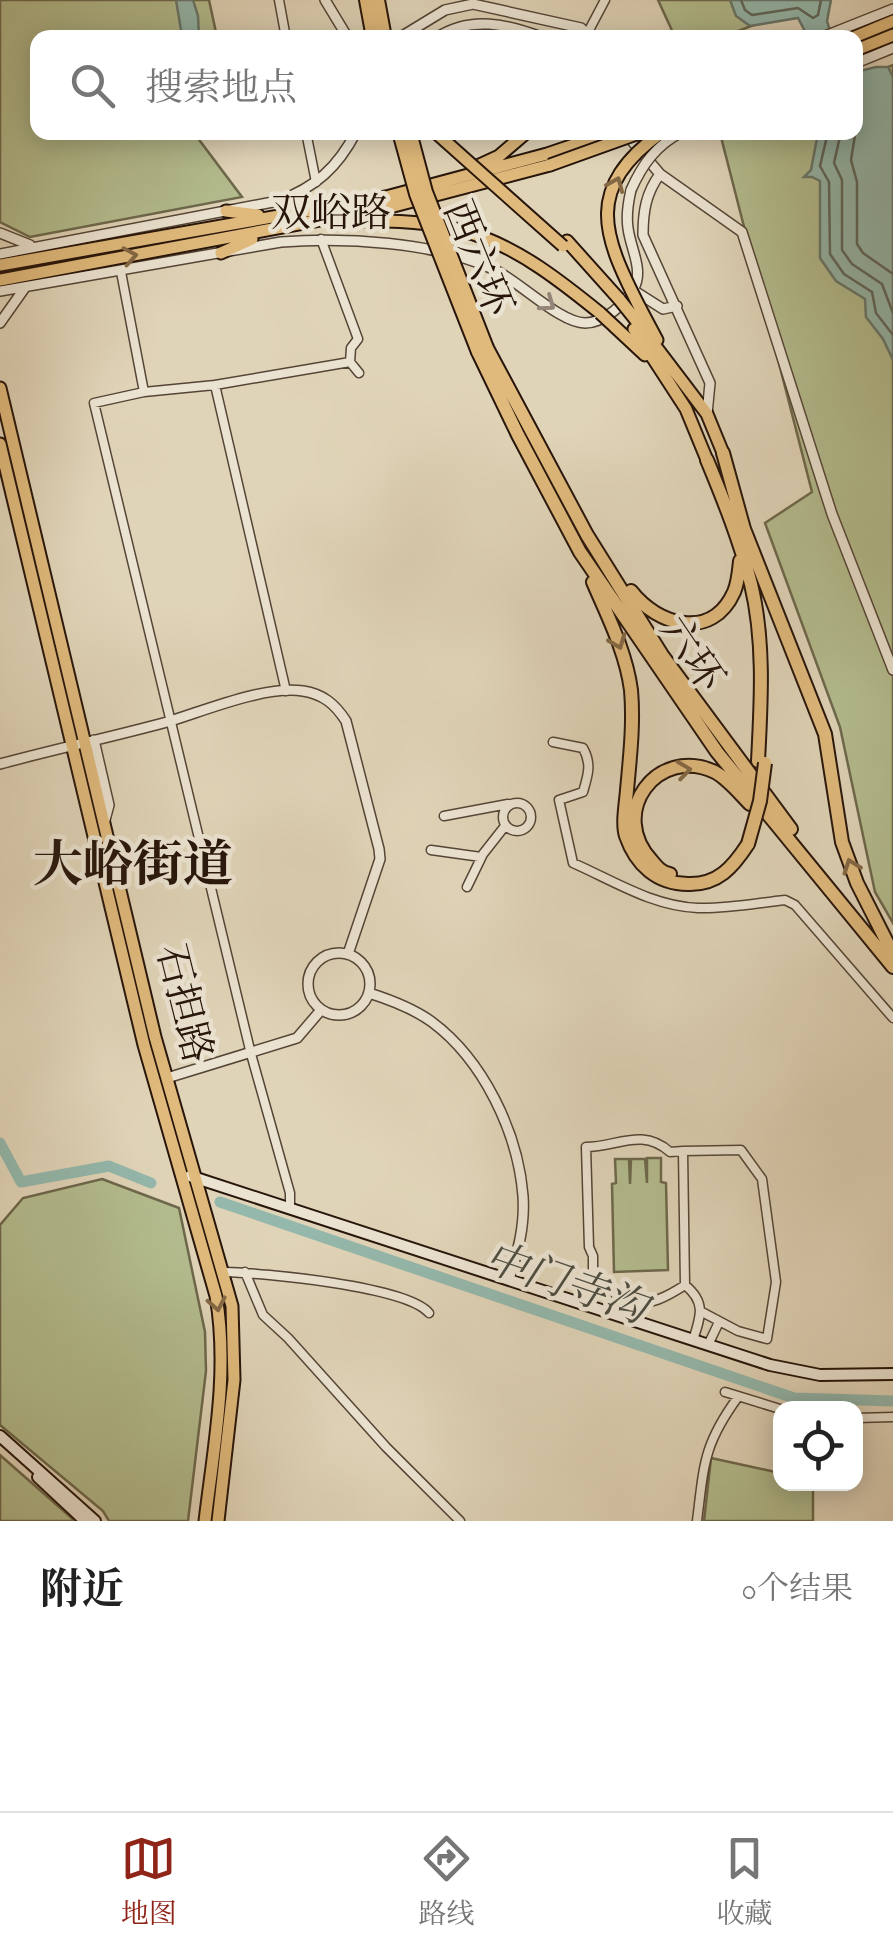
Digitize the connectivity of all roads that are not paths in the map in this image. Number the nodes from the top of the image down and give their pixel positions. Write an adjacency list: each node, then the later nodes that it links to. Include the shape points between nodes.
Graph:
1 (279, 0): 8 (street)
2 (324, 0): 9 (street)
3 (366, 0): 10 (highway)
4 (378, 0): 11 (highway)
5 (605, 0): 16 (street)
6 (893, 9): 17 (street)
7 (893, 20): 18 (main road)
8 (285, 30)
9 (343, 30)
10 (377, 30)
11 (378, 30)
12 (412, 30): 15 (street, via 445,10 473,4)
13 (453, 30): 14 (street, via 491,22)
14 (518, 30)
15 (582, 30)
16 (592, 30)
17 (840, 30)
18 (863, 34)
19 (893, 37): 20 (main road)
20 (863, 47)
21 (893, 48): 22 (street)
22 (863, 60)
23 (308, 140): 37 (street)
24 (352, 140): 37 (street, 双峪路)
25 (401, 140): 57 (highway, 西六环, bridge, via 416,194)
26 (412, 140): 57 (highway, 西六环, bridge)
27 (444, 140): 44 (main road, bridge)
28 (453, 140): 44 (main road, bridge)
29 (518, 140): 38 (main road, via 499,156)
30 (594, 140): 35 (main road, 双峪路)
31 (615, 140): 35 (main road, 双峪路, bridge)
32 (630, 140): 36 (street)
33 (653, 140): 55 (main road, one-way to 33, bridge, via 607,214 624,165)
34 (670, 140): 52 (street, bridge, via 641,168 631,190 628,229 638,267)
35 (548, 160): 38 (main road, 双峪路); 40 (main road, 双峪路)
36 (660, 174): 54 (street, via 643,211 644,235); 72 (street, via 742,232 832,514)
37 (316, 182): 39 (street, 双峪路, via 278,201)
38 (439, 182): 41 (main road, 双峪路)
39 (226, 211): 41 (main road); 45 (street, 双峪路)
40 (321, 221): 41 (main road, 双峪路); 60 (main road, bridge, via 405,219 482,236 533,261)
41 (273, 223): 46 (main road); 48 (main road, 双峪路); 50 (main road, 双峪路, one-way to 41)
42 (0, 233): 45 (street)
43 (321, 239): 46 (street, 双峪路); 52 (street, 双峪路, one-way to 52, via 463,257 585,323 611,314); 58 (street, via 358,338)
44 (565, 244): 55 (main road, bridge)
45 (32, 246): 47 (street, 双峪路)
46 (221, 253): 49 (street, 双峪路)
47 (0, 254)
48 (0, 264)
49 (121, 272): 51 (street, 双峪路); 63 (street)
50 (0, 280)
51 (31, 286): 53 (street, 双峪路); 56 (street)
52 (633, 290): 54 (street, via 662,308)
53 (0, 291)
54 (678, 306): 64 (street, via 710,383)
55 (632, 313): 60 (main road)
56 (0, 323)
57 (483, 350): 69 (highway, 六环); 70 (highway, 六环, via 518,435)
58 (350, 362): 59 (street); 61 (street)
59 (359, 372)
60 (668, 372): 64 (main road); 67 (main road)
61 (216, 385): 63 (street); 73 (street)
62 (0, 388): 75 (main road, 石担路)
63 (144, 392): 74 (street, via 94,403)
64 (707, 414): 66 (main road)
65 (0, 444): 75 (main road, 石担路)
66 (723, 453): 68 (highway)
67 (708, 460): 71 (highway)
68 (744, 529): 77 (highway, via 764,632); 88 (highway, one-way to 68, via 842,842 825,734)
69 (588, 536): 71 (highway, via 638,601 673,623 698,622 726,606 736,590); 88 (highway, 六环, via 662,655)
70 (580, 552): 82 (highway, one-way to 82, via 626,664 632,732 625,833 637,858 651,875 692,884 734,866); 85 (highway, 六环, via 717,752)
71 (741, 553): 77 (highway, via 752,587 762,685)
72 (893, 670)
73 (286, 691): 74 (street); 87 (street, via 326,698 346,721 379,849)
74 (169, 721): 75 (street); 93 (street)
75 (84, 742): 78 (street); 94 (main road, 石担路); 96 (main road, 石担路, via 144,1045)
76 (553, 742): 92 (street, via 583,748 589,758 583,792 559,800 573,863 674,905 785,900)
77 (762, 762): 82 (highway, bridge)
78 (0, 764)
79 (512, 803): 80 (street); 81 (street, via 503,812); 81 (street, via 528,809 530,823 518,831)
80 (444, 816)
81 (506, 826): 84 (street)
82 (745, 843): 85 (highway, one-way to 85, via 707,875 663,872 641,849 634,830 639,793 675,768 718,773)
83 (431, 850): 84 (street)
84 (481, 858): 86 (street)
85 (815, 870): 89 (highway, 六环)
86 (467, 887)
87 (348, 954): 90 (street, via 368,974); 91 (street, via 326,955 311,970 308,990)
88 (893, 955)
89 (893, 967)
90 (369, 994): 91 (street, via 348,1014); 101 (street, via 433,1023 494,1098 523,1194 520,1246)
91 (321, 1010): 93 (street, via 297,1038)
92 (893, 1018)
93 (251, 1054): 94 (street); 98 (street)
94 (167, 1078): 97 (main road, 石担路)
95 (683, 1151): 102 (street); 102 (street, via 670,1152 645,1138 586,1147 593,1275 628,1302 659,1300); 105 (street, via 740,1150 762,1179 776,1282 767,1340)
96 (180, 1173): 97 (main road); 118 (main road, 石担路, one-way to 118, via 222,1336)
97 (198, 1183): 98 (main road); 99 (main road, 石担路)
98 (290, 1208): 101 (main road)
99 (224, 1272): 100 (street); 119 (main road, 石担路, via 236,1354)
100 (245, 1272): 104 (street, via 364,1289); 120 (street, via 262,1315)
101 (509, 1279): 106 (main road)
102 (685, 1285): 103 (street)
103 (702, 1312): 105 (street); 106 (street)
104 (428, 1313)
105 (719, 1322): 107 (street)
106 (693, 1340): 107 (main road)
107 (708, 1344): 108 (main road, via 805,1373)
108 (893, 1374)
109 (725, 1392): 110 (street)
110 (738, 1397): 111 (street); 121 (street, via 705,1455)
111 (773, 1408)
112 (893, 1417): 113 (street)
113 (863, 1418)
114 (0, 1436): 117 (main road)
115 (0, 1443): 116 (main road)
116 (85, 1521)
117 (95, 1521)
118 (205, 1521)
119 (218, 1521)
120 (460, 1521)
121 (697, 1521)

